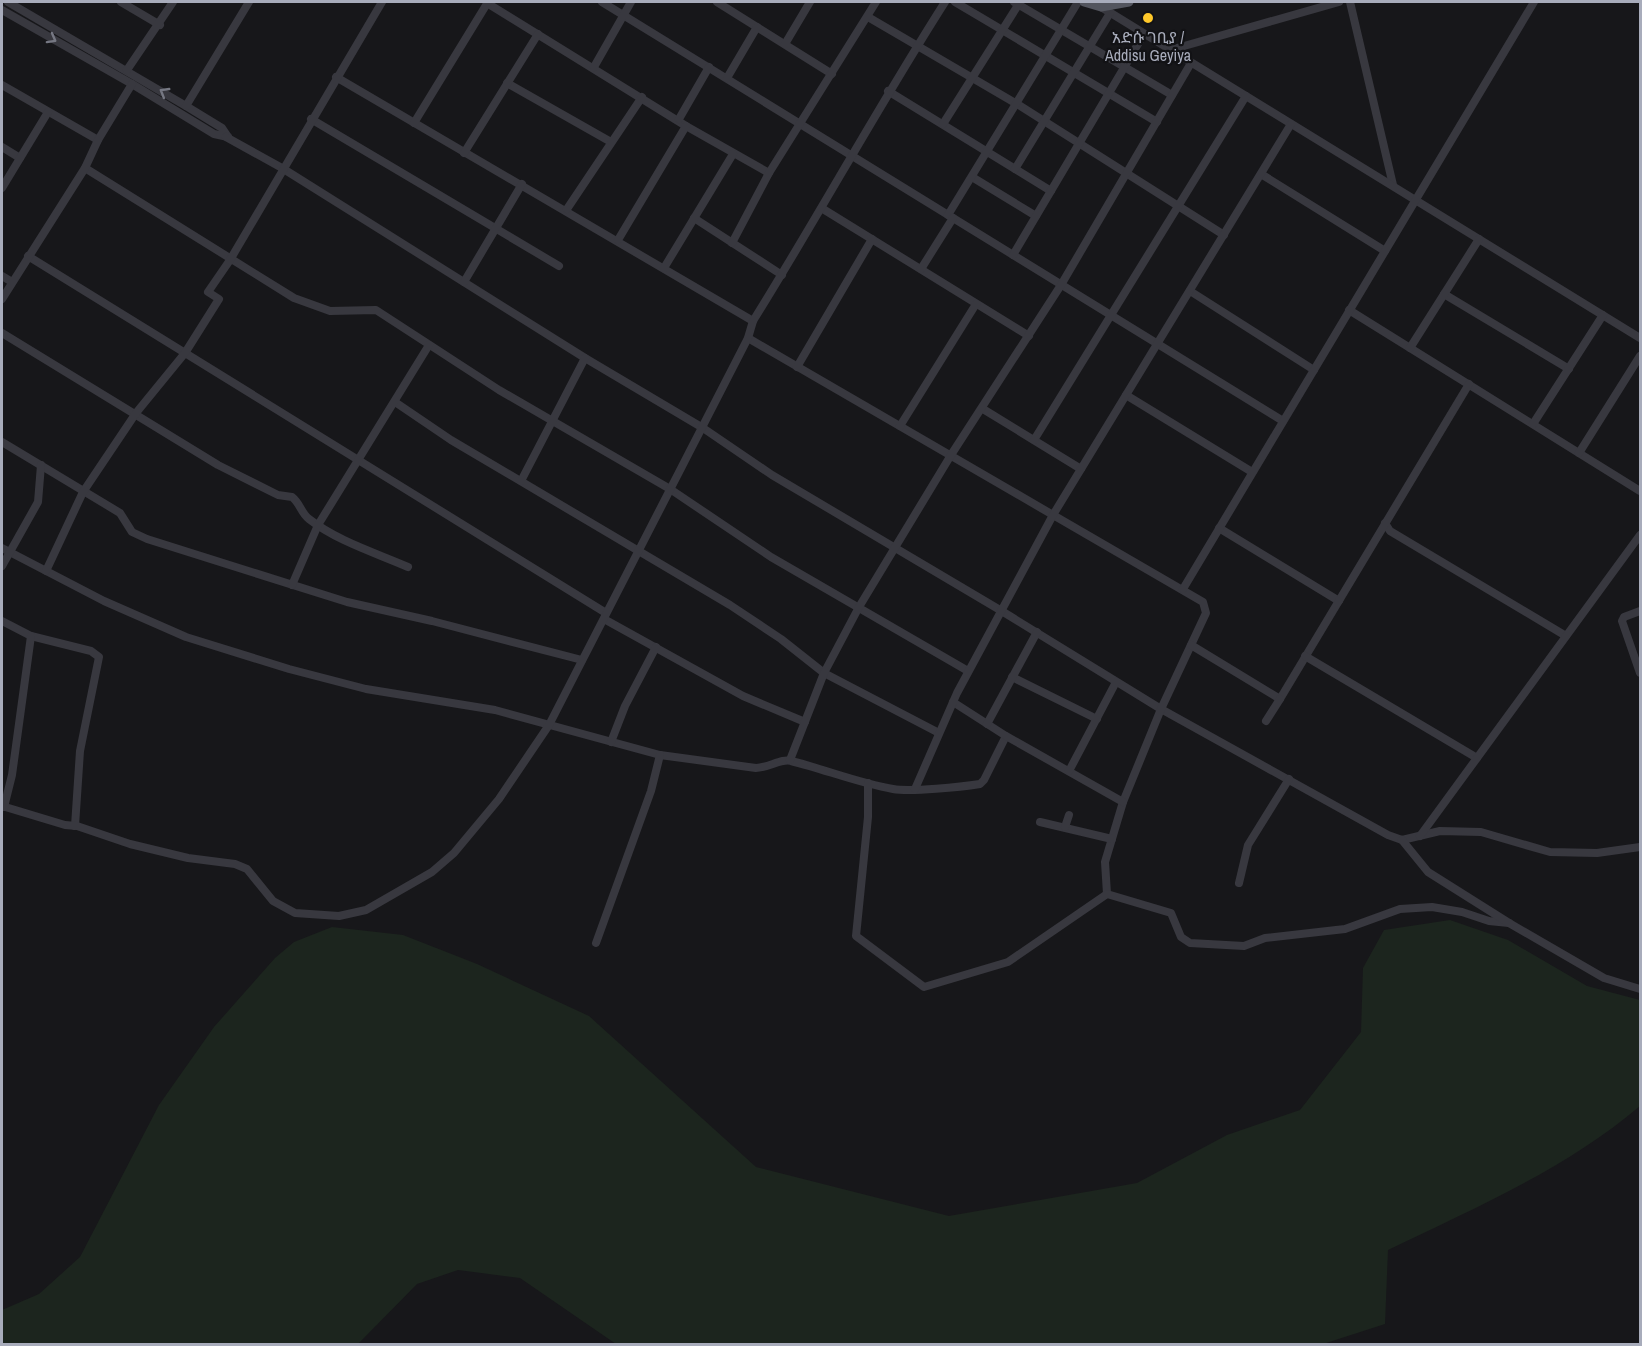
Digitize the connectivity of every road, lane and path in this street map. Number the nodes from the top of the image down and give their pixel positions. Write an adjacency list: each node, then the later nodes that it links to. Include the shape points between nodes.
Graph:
1 (8, 2): 21 (street)
2 (121, 2): 27 (street)
3 (173, 2): 27 (street)
4 (249, 2): 57 (street)
5 (382, 2): 45 (street)
6 (488, 2): 31 (street); 63 (street)
7 (602, 2): 25 (street)
8 (631, 2): 25 (street)
9 (717, 2): 28 (street)
10 (810, 2): 33 (street)
11 (876, 2): 26 (street)
12 (945, 2): 34 (street)
13 (955, 2): 29 (street)
14 (1017, 2): 29 (street); 30 (street)
15 (1078, 2): 30 (street)
16 (1084, 2): 22 (main road)
17 (1129, 2): 22 (main road)
18 (1340, 2): 36 (street)
19 (1350, 2): 86 (street)
20 (1534, 2): 89 (street)
21 (24, 5): 42 (street)
22 (1101, 7): 24 (street)
23 (2, 10): 49 (street, one-way to 49)
24 (1110, 14): 32 (street); 35 (street)
25 (624, 15): 39 (street); 40 (street)
26 (868, 16): 34 (street); 44 (street)
27 (160, 25): 42 (street)
28 (757, 27): 33 (street); 46 (street)
29 (1003, 29): 37 (street); 47 (street)
30 (1062, 30): 35 (street); 37 (street)
31 (538, 34): 39 (street); 48 (street)
32 (1144, 34): 36 (street); 41 (street)
33 (785, 44): 44 (street)
34 (917, 45): 47 (street); 51 (street)
35 (1090, 47): 41 (street); 43 (street)
36 (1170, 50): 38 (street)
37 (1046, 56): 43 (street); 56 (street)
38 (1191, 63): 53 (street); 54 (street)
39 (594, 67): 55 (street)
40 (709, 67): 46 (street); 60 (street)
41 (1124, 67): 52 (street); 53 (street)
42 (128, 70): 57 (street, one-way to 42)
43 (1075, 72): 52 (street); 61 (street)
44 (832, 74): 66 (street)
45 (336, 77): 59 (street); 63 (street)
46 (727, 78): 66 (street)
47 (972, 78): 56 (street); 64 (street)
48 (507, 83): 70 (street); 74 (street)
49 (132, 84): 68 (street, via 214,134); 69 (street)
50 (2, 85): 58 (street)
51 (888, 91): 64 (street); 76 (street)
52 (1109, 93): 62 (street); 71 (street)
53 (1172, 95): 62 (street)
54 (1246, 96): 65 (street); 90 (street)
55 (642, 97): 60 (street); 70 (street)
56 (1017, 104): 61 (street); 73 (street)
57 (186, 105): 68 (street, via 222,128)
58 (48, 112): 69 (street); 77 (street)
59 (311, 119): 79 (street); 96 (street)
60 (679, 119): 67 (street)
61 (1044, 122): 71 (street); 80 (street)
62 (1157, 122): 82 (street)
63 (414, 123): 74 (street)
64 (943, 124): 73 (street)
65 (1291, 124): 83 (street); 86 (street)
66 (801, 125): 76 (street); 81 (street)
67 (686, 126): 75 (street); 100 (street)
68 (226, 137): 79 (street)
69 (98, 141): 78 (street)
70 (611, 142): 91 (street)
71 (1079, 144): 82 (street); 88 (street)
72 (2, 147): 77 (street)
73 (987, 152): 80 (street); 84 (street)
74 (464, 153): 85 (street)
75 (733, 154): 81 (street); 95 (street)
76 (851, 154): 92 (street); 94 (street)
77 (20, 158): 87 (street)
78 (85, 168): 104 (street); 105 (street)
79 (282, 168): 105 (street); 112 (street)
80 (1015, 169): 88 (street)
81 (769, 173): 101 (street)
82 (1126, 174): 90 (street); 113 (street)
83 (1261, 174): 97 (street); 102 (street)
84 (972, 177): 93 (street); 94 (street)
85 (522, 184): 91 (street); 96 (street)
86 (1393, 185): 89 (street)
87 (2, 188)
88 (1051, 191): 93 (street)
89 (1418, 201): 99 (street); 102 (street)
90 (1176, 205): 97 (street); 119 (street)
91 (567, 209): 100 (street)
92 (823, 209): 98 (street); 109 (street)
93 (1036, 216): 103 (street)
94 (951, 217): 103 (street); 108 (street)
95 (694, 218): 101 (street); 107 (street)
96 (495, 229): 106 (street); 112 (street)
97 (1224, 235): 114 (street)
98 (872, 239): 108 (street); 132 (street)
99 (1479, 239): 115 (street); 120 (street)
100 (618, 240): 107 (street)
101 (732, 243): 109 (street)
102 (1385, 251): 118 (street)
103 (1013, 255): 113 (street)
104 (28, 256): 111 (street); 129 (street)
105 (230, 260): 127 (street, via 316,307 339,312 376,310); 129 (street, via 208,292 219,299)
106 (559, 266)
107 (664, 268): 121 (street)
108 (921, 269): 117 (street)
109 (782, 275): 121 (street)
110 (2, 276): 111 (street)
111 (12, 282): 116 (street)
112 (464, 282): 131 (street)
113 (1061, 285): 119 (street); 123 (street)
114 (1190, 291): 126 (street); 134 (street)
115 (1444, 294): 128 (street); 133 (street)
116 (2, 299)
117 (976, 304): 123 (street); 143 (street)
118 (1349, 310): 128 (street); 134 (street)
119 (1110, 315): 126 (street); 145 (street)
120 (1603, 315): 125 (street); 133 (street)
121 (753, 321): 124 (street)
122 (2, 333): 139 (street)
123 (1029, 336): 138 (street)
124 (748, 338): 132 (street); 144 (street)
125 (1641, 338)
126 (1157, 344): 136 (street); 140 (street)
127 (429, 345): 137 (street); 141 (street)
128 (1410, 348): 135 (street)
129 (185, 353): 139 (street); 149 (street)
130 (1641, 356): 147 (street)
131 (585, 358): 141 (street); 144 (street)
132 (797, 366): 143 (street)
133 (1569, 369): 142 (street)
134 (1314, 370): 140 (street)
135 (1469, 384): 142 (street); 158 (street)
136 (1126, 395): 151 (street); 152 (street)
137 (395, 402): 149 (street); 153 (street)
138 (983, 409): 145 (street); 148 (street)
139 (136, 413): 156 (street); 159 (street, via 248,481 292,497 304,515)
140 (1282, 421): 152 (street)
141 (552, 422): 153 (street); 154 (street)
142 (1533, 424): 147 (street)
143 (900, 426): 148 (street)
144 (703, 428): 154 (street); 164 (street, via 772,476)
145 (1034, 440): 151 (street)
146 (2, 442): 150 (street)
147 (1579, 453): 155 (street)
148 (951, 455): 157 (street); 164 (street)
149 (360, 461): 159 (street); 175 (street)
150 (41, 465): 156 (street); 165 (street, via 38,502)
151 (1081, 469): 157 (street)
152 (1252, 472): 160 (street)
153 (521, 481): 163 (street)
154 (670, 489): 163 (street); 172 (street, via 771,557)
155 (1641, 491)
156 (83, 492): 168 (street); 169 (street, via 120,513 138,535)
157 (1053, 514): 170 (street); 173 (street)
158 (1385, 523): 171 (street); 179 (street, via 1390,531)
159 (318, 525): 167 (street); 169 (street)
160 (1219, 528): 170 (street); 171 (street)
161 (1641, 535): 179 (street)
162 (2, 548): 165 (street)
163 (639, 550): 175 (street); 185 (street, via 739,611)
164 (895, 550): 172 (street); 173 (street)
165 (10, 553): 166 (street); 168 (street)
166 (2, 566)
167 (408, 567)
168 (46, 572): 196 (street, via 186,638 366,689 495,710)
169 (292, 585): 183 (street)
170 (1183, 589): 180 (street, via 1206,608)
171 (1339, 601): 182 (street)
172 (859, 607): 184 (street); 185 (street)
173 (1000, 610): 177 (street); 184 (street)
174 (1641, 611): 186 (street, via 1622,621)
175 (605, 616): 181 (street); 183 (street)
176 (2, 621): 178 (street)
177 (1037, 632): 187 (street); 188 (street)
178 (31, 636): 208 (street, via 12,775); 211 (street, via 91,651 99,659 81,751)
179 (1566, 636): 201 (street)
180 (1191, 645): 189 (street); 191 (street)
181 (656, 646): 194 (street, via 752,700); 199 (street)
182 (1305, 656): 189 (street); 201 (street)
183 (582, 660): 196 (street)
184 (968, 671): 190 (street)
185 (825, 673): 194 (street); 197 (street)
186 (1641, 673)
187 (1012, 677): 192 (street); 195 (street)
188 (1116, 682): 191 (street); 192 (street)
189 (1280, 699): 193 (street)
190 (953, 702): 195 (street); 197 (street)
191 (1161, 709): 204 (street); 207 (street)
192 (1097, 719): 203 (street)
193 (1266, 721)
194 (805, 722): 202 (street)
195 (987, 724): 198 (street)
196 (549, 725): 199 (street); 211 (street, via 499,799 454,854 432,872 354,914 295,913 273,901 247,869 235,864 188,858)
197 (939, 733): 206 (street)
198 (1006, 736): 203 (street); 206 (street, via 980,784)
199 (611, 742): 200 (street)
200 (660, 755): 202 (street, via 756,768); 220 (street, via 651,791)
201 (1477, 758): 213 (street)
202 (790, 760): 205 (street)
203 (1069, 771): 207 (street)
204 (1289, 779): 215 (street); 217 (street, via 1244,853)
205 (868, 783): 206 (street, via 891,789); 218 (street, via 856,936 915,983 931,987 962,974 999,967)
206 (915, 789)
207 (1124, 802): 214 (street)
208 (3, 806): 211 (street)
209 (1068, 815): 212 (street)
210 (1040, 822): 212 (street)
211 (75, 826)
212 (1065, 828): 214 (street)
213 (1420, 836): 215 (street); 216 (street, via 1440,831 1480,832 1550,852 1597,853)
214 (1112, 839): 218 (street, via 1105,862)
215 (1402, 840): 219 (street, via 1428,872)
216 (1641, 847)
217 (1239, 883)
218 (1107, 894): 219 (street, via 1171,913 1181,937 1197,944 1244,946 1265,938 1345,929 1400,909 1432,907)
219 (1509, 923): 221 (street, via 1604,978)
220 (596, 943)
221 (1641, 989)

